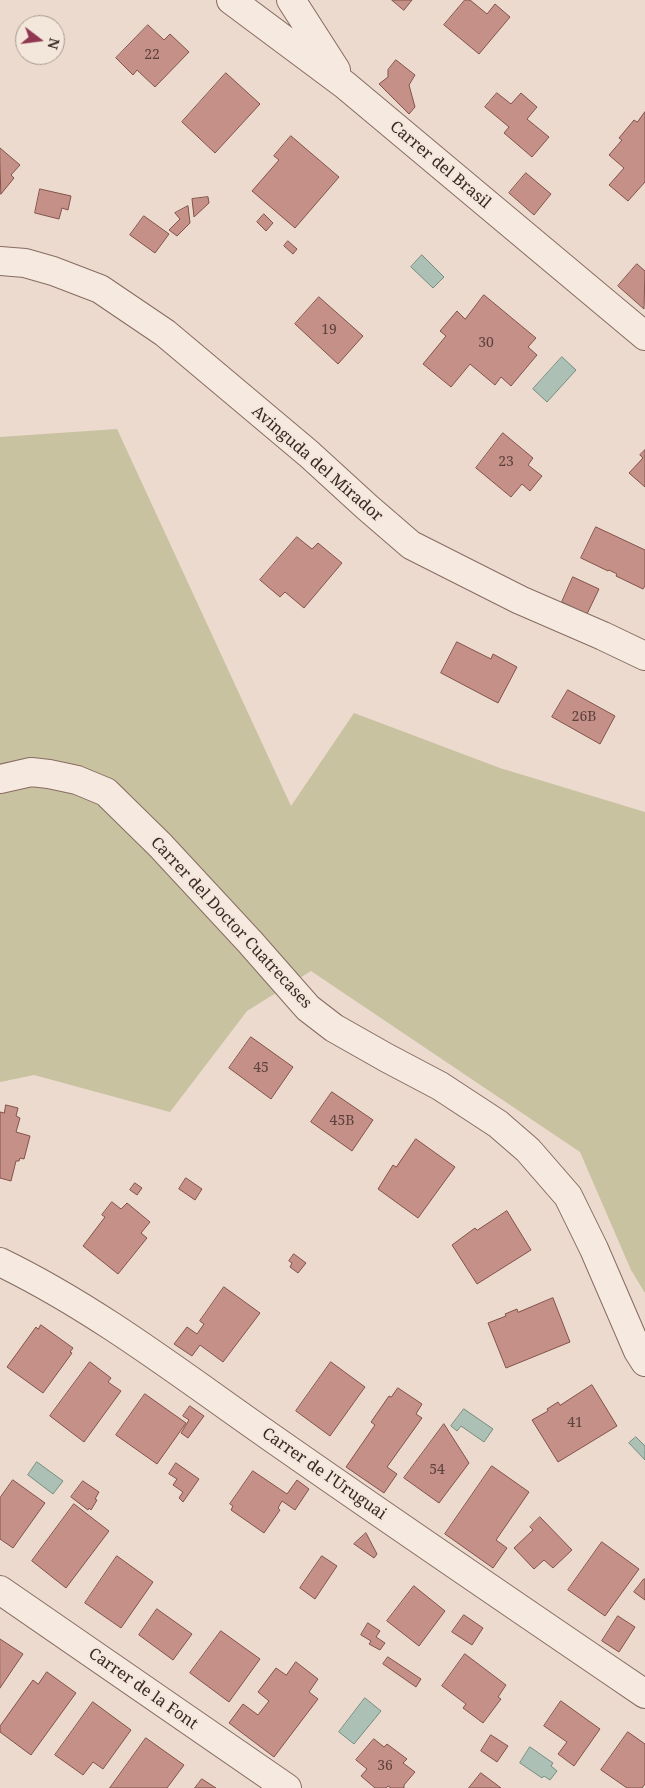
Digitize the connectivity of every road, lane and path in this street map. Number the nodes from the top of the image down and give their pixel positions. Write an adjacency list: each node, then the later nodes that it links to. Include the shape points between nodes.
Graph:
1 (231, 0): 3 (street, Carrer del Brasil)
2 (291, 0): 3 (street)
3 (345, 85): 5 (street, Carrer del Brasil)
4 (0, 261): 6 (street, Avinguda del Mirador, via 25,263 53,271 100,290 165,333 411,545 520,600)
5 (645, 336)
6 (645, 656)
7 (0, 779): 9 (street, Carrer del Doctor Cuatrecases, via 31,772 50,774 77,780 106,792 160,845 308,1008 334,1028 440,1086 498,1124 528,1150 568,1196)
8 (0, 1262): 11 (street, Carrer de l'Uruguai, via 37,1280 129,1338)
9 (645, 1362)
10 (0, 1590): 12 (street, Carrer de la Font)
11 (645, 1694)
12 (287, 1788)

